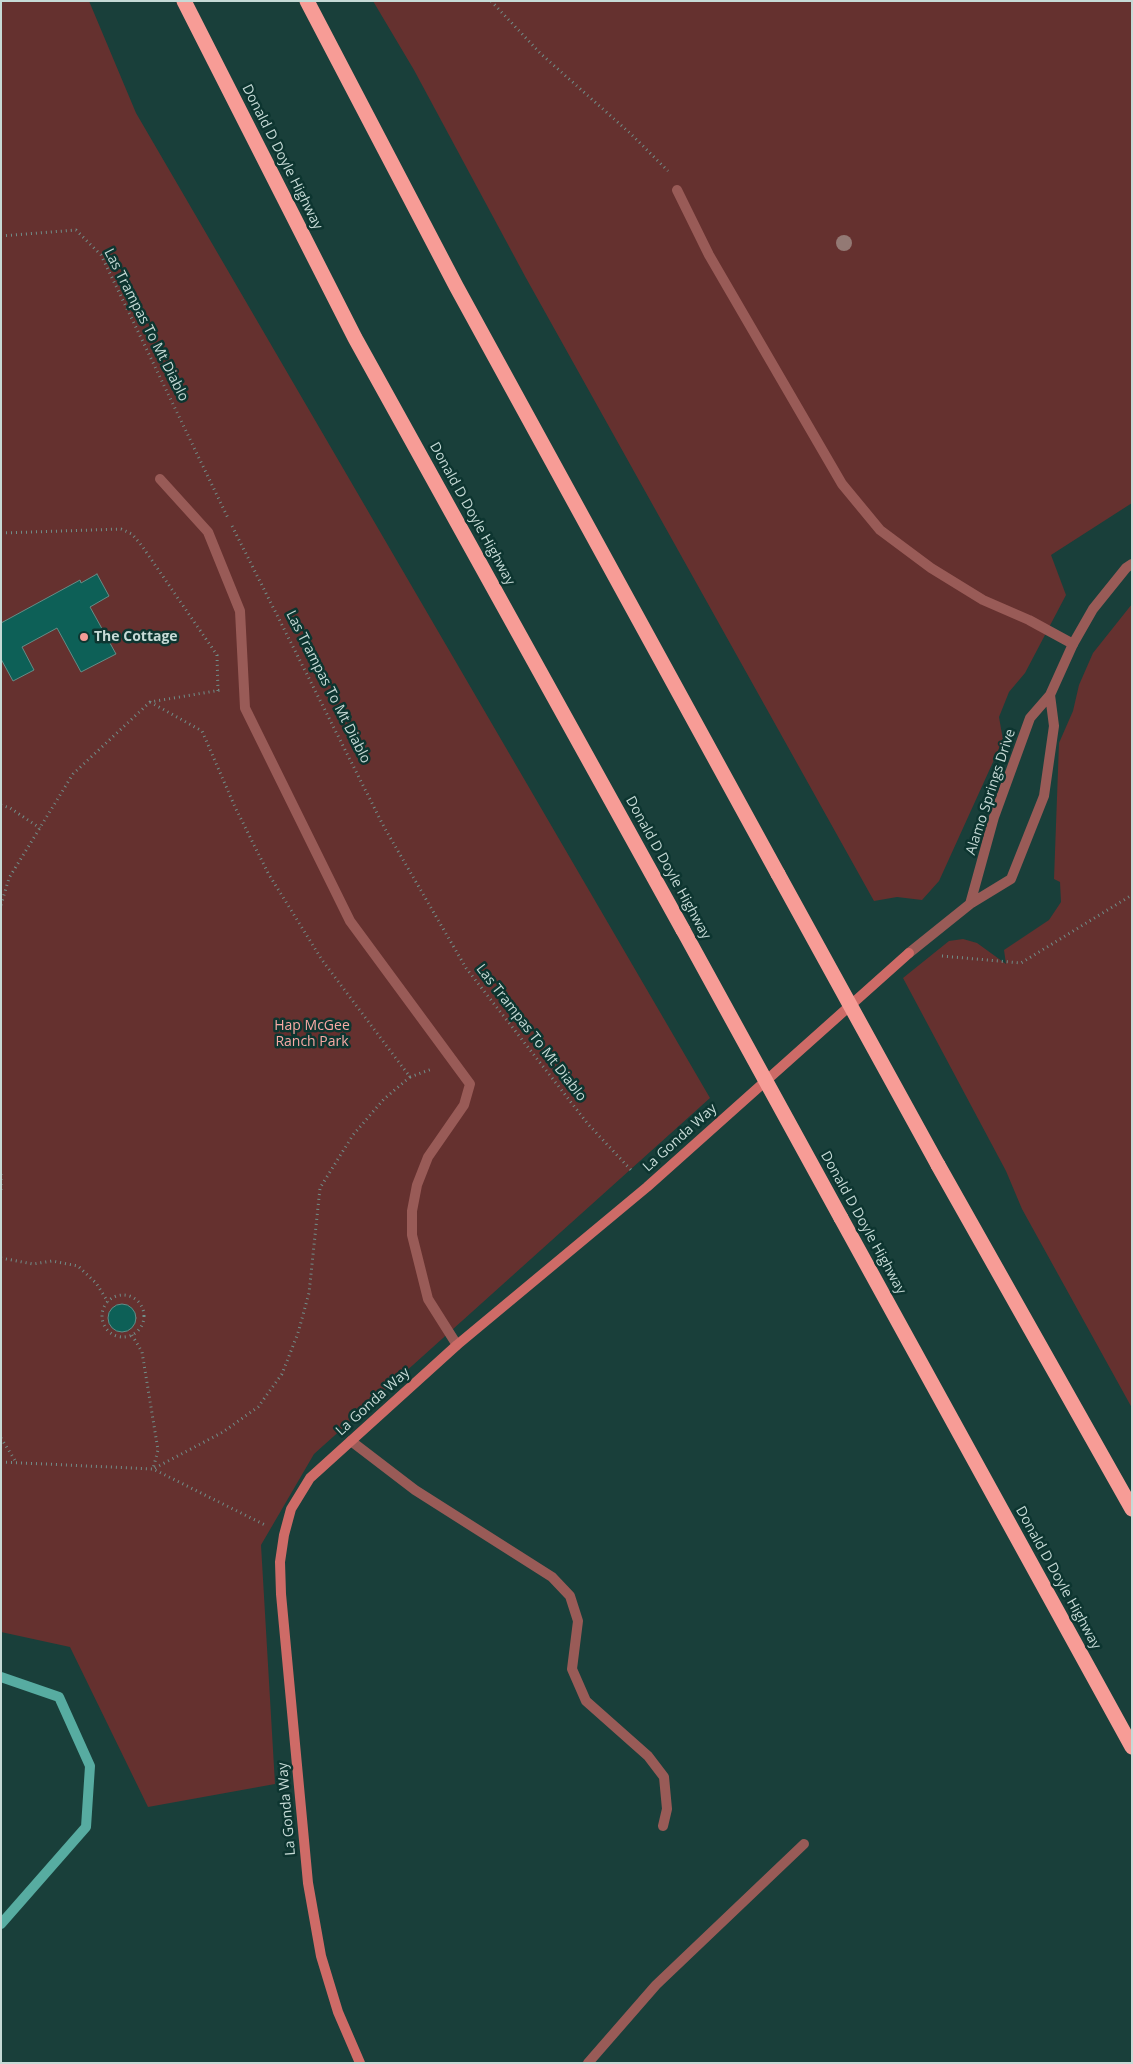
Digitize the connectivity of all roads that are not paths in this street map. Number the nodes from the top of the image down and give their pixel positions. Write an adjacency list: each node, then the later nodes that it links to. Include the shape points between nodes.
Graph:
1 (184, 1): 12 (highway, Donald D Doyle Highway, bridge, via 356,338)
2 (307, 1): 11 (highway, bridge, via 456,286 938,1165)
3 (677, 190): 6 (street, via 709,255 842,484 880,530 931,568 983,600)
4 (160, 479): 9 (street, via 208,532 240,612 245,708 350,921 470,1084 464,1105 428,1157 412,1211 412,1235 428,1299)
5 (1132, 564): 6 (street, Alamo Springs Drive, via 1093,608)
6 (1072, 644): 7 (street, Alamo Springs Drive)
7 (1050, 695): 8 (street, Alamo Springs Drive, via 1030,718 994,817); 8 (street, via 1054,726 1044,796 1011,879)
8 (970, 904): 9 (street, La Gonda Way, via 909,953 647,1187)
9 (457, 1345): 10 (street, La Gonda Way)
10 (351, 1440): 13 (street, via 415,1490 552,1577 570,1596 578,1621 572,1669 586,1701 648,1756 664,1777 667,1809); 15 (street, La Gonda Way, via 310,1478 291,1509 280,1562 308,1883 321,1956 338,2012)
11 (1132, 1509)
12 (1132, 1747)
13 (663, 1826)
14 (804, 1844): 16 (street, via 656,1985)
15 (360, 2063)
16 (588, 2063)

